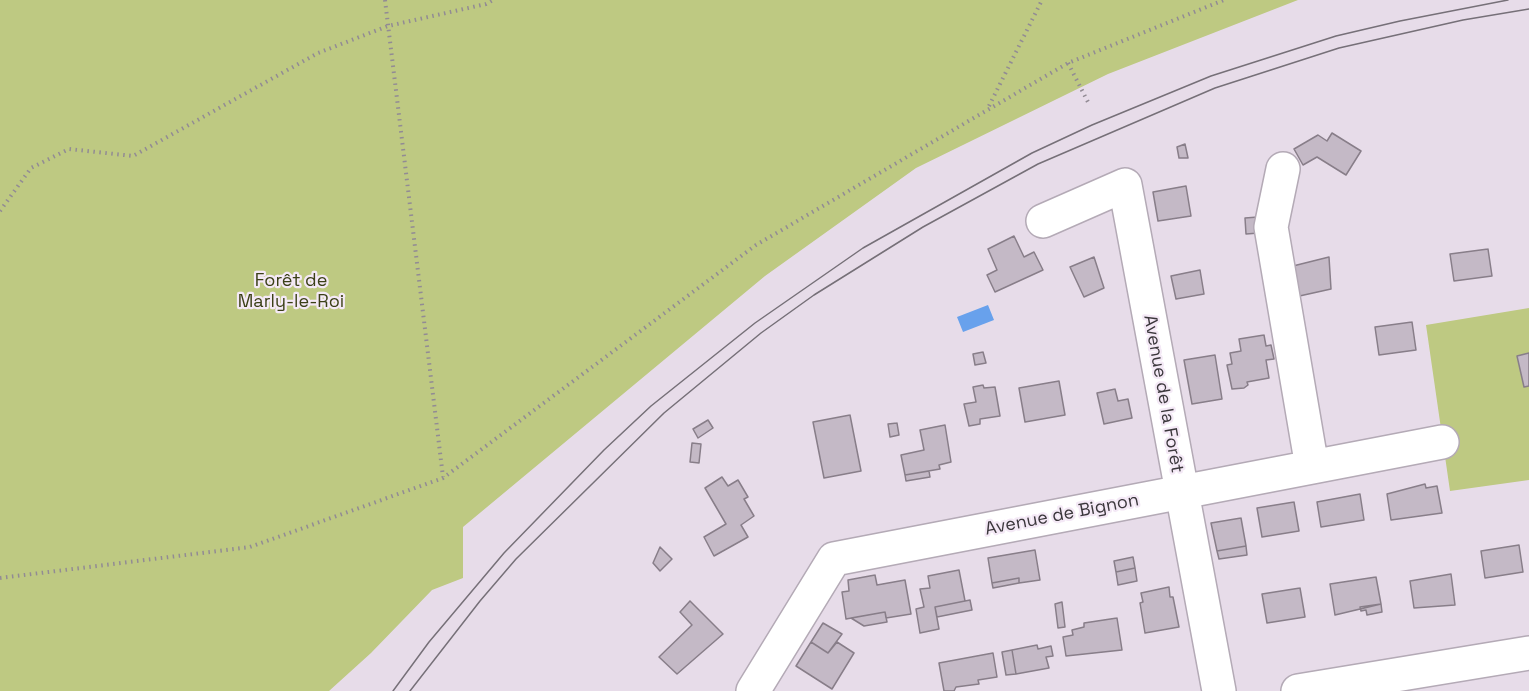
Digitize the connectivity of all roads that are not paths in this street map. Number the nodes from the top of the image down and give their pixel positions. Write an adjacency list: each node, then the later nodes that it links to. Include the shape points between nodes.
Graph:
1 (1283, 169): 4 (street, via 1271,226)
2 (1042, 221): 5 (street, Avenue de la Forêt, via 1125,185)
3 (1443, 442): 4 (street, Avenue de Bignon)
4 (1312, 467): 5 (street, Avenue de Bignon)
5 (1181, 492): 7 (street, Avenue de Bignon, via 834,559); 8 (street, Avenue de la Forêt)
6 (1529, 653): 9 (street)
7 (753, 691)
8 (1219, 691)
9 (1298, 691)

